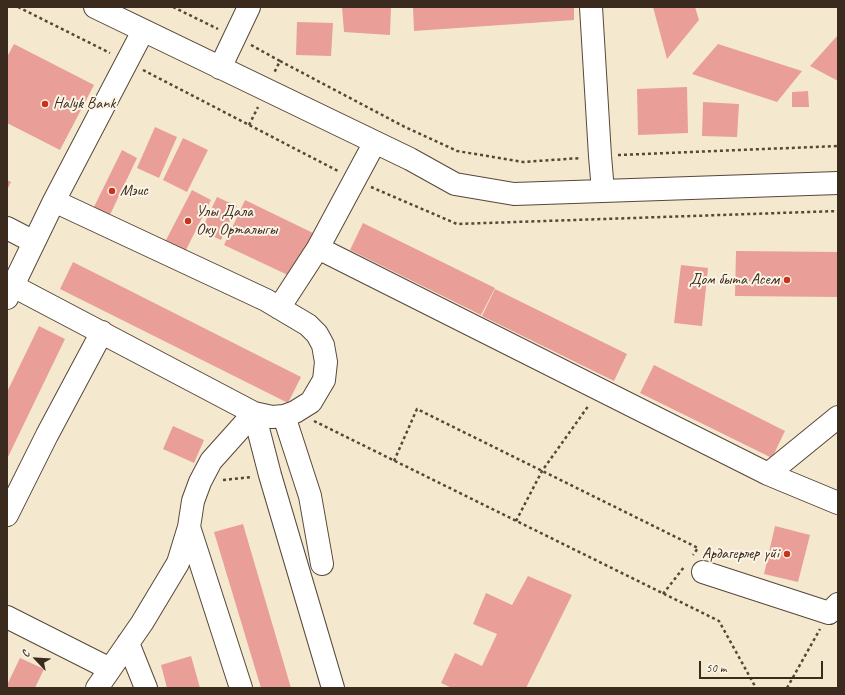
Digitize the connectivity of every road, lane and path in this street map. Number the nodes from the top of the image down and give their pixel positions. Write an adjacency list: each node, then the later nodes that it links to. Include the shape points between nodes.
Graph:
1 (18, 7): 9 (path)
2 (95, 7): 6 (street)
3 (173, 7): 7 (path)
4 (249, 7): 7 (street)
5 (591, 7): 13 (street)
6 (143, 30): 9 (street); 10 (street)
7 (235, 37): 10 (street)
8 (280, 61): 13 (path, via 456,151 523,162)
9 (126, 62): 16 (street)
10 (220, 68): 11 (street)
11 (375, 142): 15 (street, via 455,184 514,194); 19 (street)
12 (838, 146): 13 (path)
13 (600, 156): 15 (street)
14 (838, 183): 15 (street)
15 (603, 191)
16 (54, 201): 18 (street); 21 (street)
17 (7, 228): 18 (street)
18 (34, 242): 20 (street)
19 (318, 248): 21 (street); 23 (street)
20 (10, 292): 22 (street)
21 (279, 308): 25 (street, via 308,325 317,334 323,345 326,362 324,380 311,402)
22 (102, 332): 24 (street); 33 (street)
23 (600, 390): 28 (path); 29 (street)
24 (254, 413): 25 (street, via 272,417); 30 (street); 31 (street, via 211,461)
25 (289, 414): 27 (path); 36 (street, via 310,496)
26 (838, 417): 29 (street)
27 (394, 461): 28 (path, via 417,409); 34 (path)
28 (542, 471): 34 (path); 37 (path, via 698,548)
29 (768, 474): 32 (street)
30 (270, 476): 31 (path); 46 (street)
31 (200, 482): 35 (street)
32 (838, 503)
33 (7, 515)
34 (516, 521): 38 (path)
35 (188, 527): 41 (street, via 178,563); 45 (street)
36 (322, 564)
37 (692, 566): 38 (path); 39 (street)
38 (663, 594): 47 (path, via 719,621)
39 (833, 608): 48 (path)
40 (8, 621): 42 (street)
41 (128, 643): 42 (street); 44 (street)
42 (110, 669): 43 (street)
43 (97, 688)
44 (146, 688)
45 (241, 688)
46 (333, 688)
47 (756, 688)
48 (787, 688)

